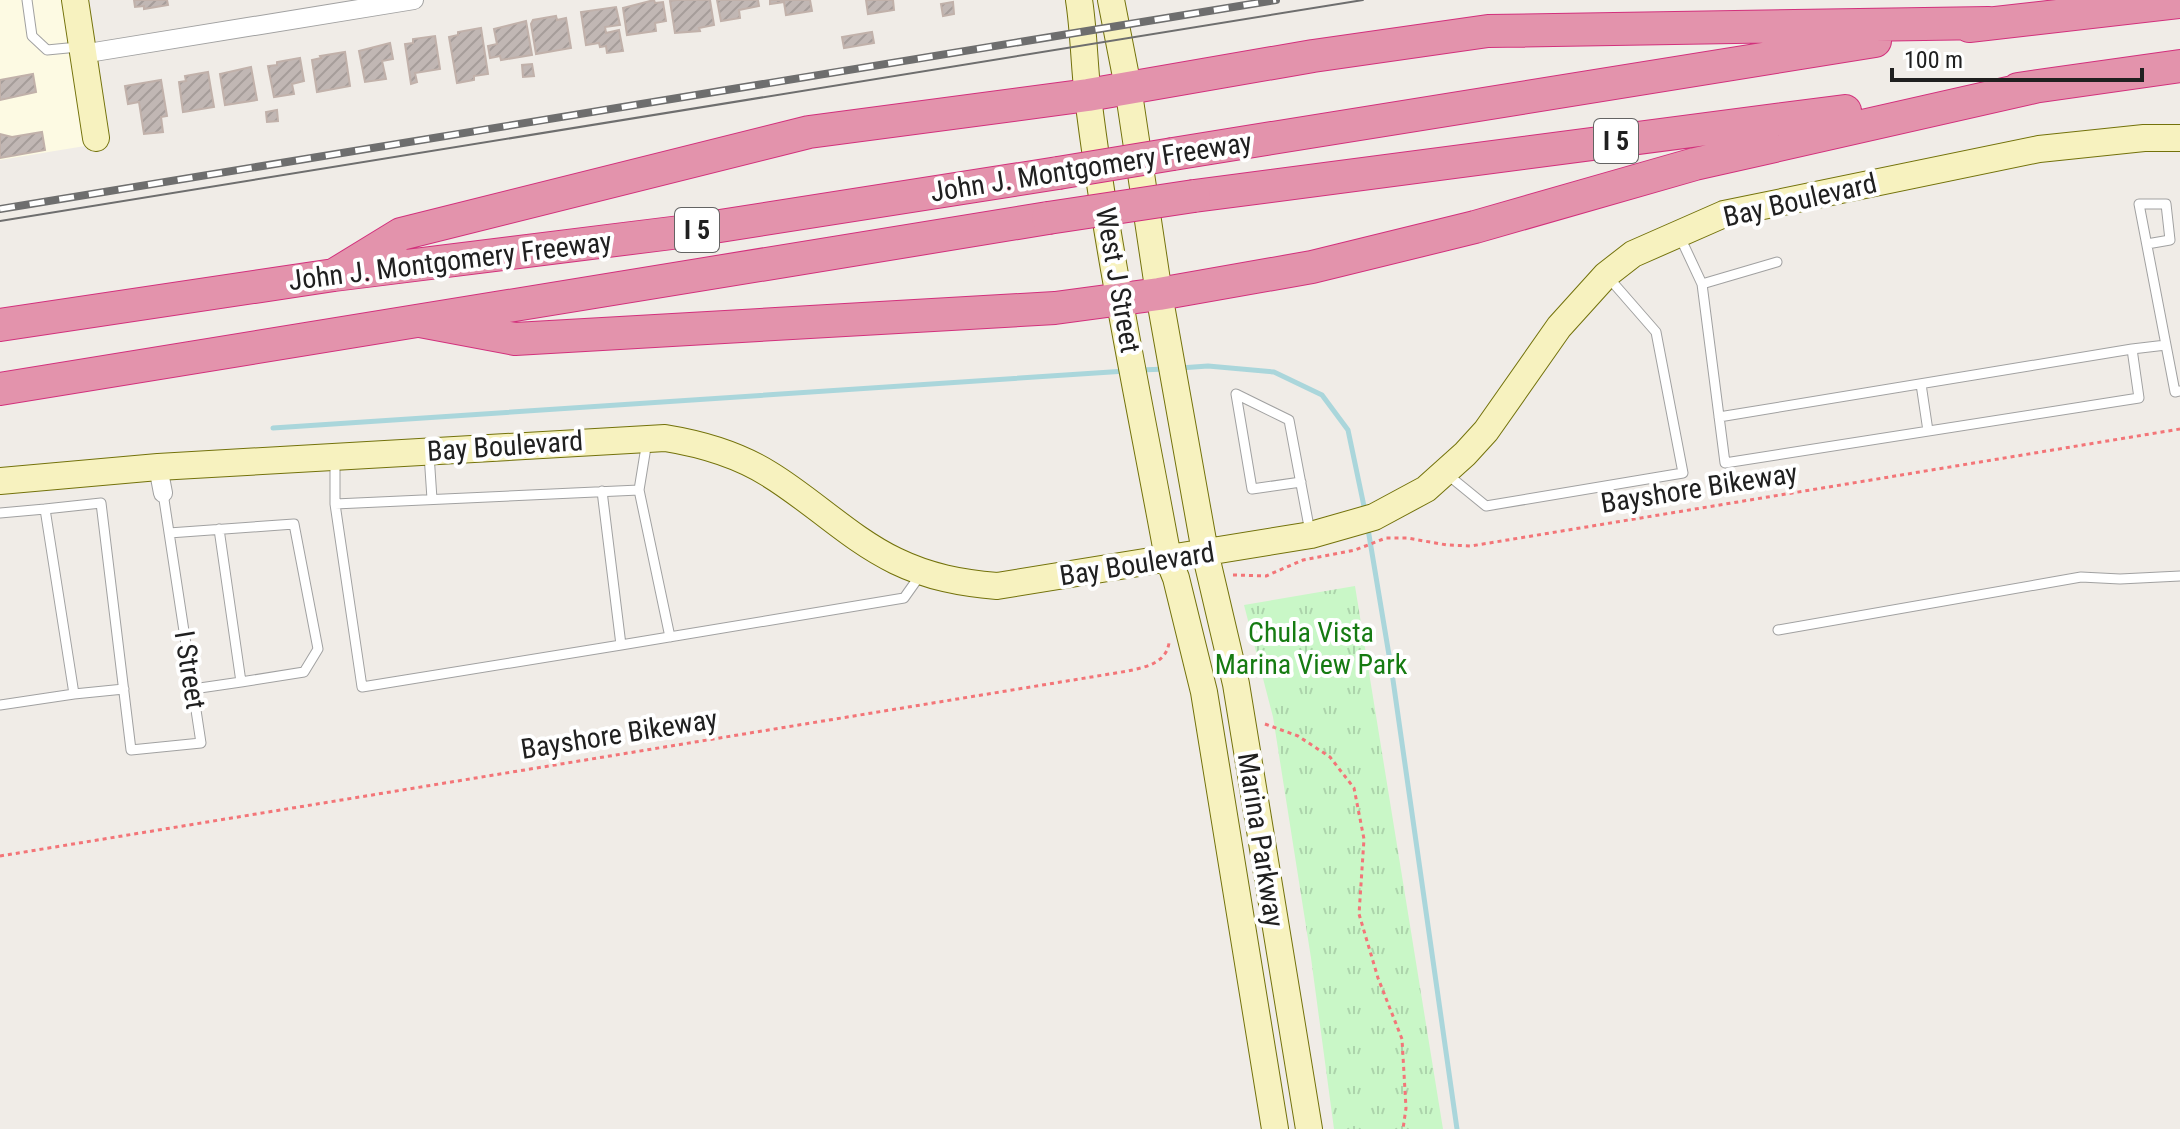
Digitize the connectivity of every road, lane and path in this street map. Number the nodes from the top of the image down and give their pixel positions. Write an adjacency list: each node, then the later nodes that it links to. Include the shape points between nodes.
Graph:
1 (27, 0): 8 (lane, via 32,36 47,50)
2 (75, 0): 8 (main road)
3 (414, 0): 8 (street)
4 (1079, 0): 12 (main road, West J Street)
5 (1111, 0): 11 (main road, West J Street)
6 (2180, 2): 7 (highway, John J. Montgomery Freeway / I 5)
7 (1989, 23): 11 (highway, via 1488,31); 19 (highway, John J. Montgomery Freeway / I 5, bridge, via 688,231)
8 (82, 50): 13 (main road)
9 (2180, 66): 10 (highway, John J. Montgomery Freeway / I 5)
10 (2039, 86): 22 (highway, via 1695,164 1312,267); 24 (highway, John J. Montgomery Freeway / I 5, bridge, via 1194,196)
11 (1128, 87): 12 (highway); 22 (main road, West J Street)
12 (1088, 95): 19 (highway, via 809,132 401,234); 23 (main road, West J Street)
13 (96, 138)
14 (2180, 138): 15 (main road, Bay Boulevard, via 2039,149 1724,214)
15 (1679, 234): 20 (main road, Bay Boulevard, via 1633,254); 21 (lane)
16 (2175, 239): 17 (lane); 17 (lane, via 2166,204 2139,204)
17 (2147, 244): 26 (lane)
18 (1777, 262): 21 (lane)
19 (334, 275): 25 (highway, John J. Montgomery Freeway / I 5)
20 (1606, 275): 37 (main road, Bay Boulevard, via 1559,327 1486,431); 37 (lane, via 1656,332 1683,473 1486,506)
21 (1702, 284): 31 (lane)
22 (1159, 294): 23 (highway); 52 (main road, West J Street)
23 (1120, 299): 24 (highway, via 1055,308 515,339); 53 (main road, West J Street)
24 (420, 321): 29 (highway, John J. Montgomery Freeway / I 5)
25 (0, 325)
26 (2166, 345): 27 (lane); 30 (lane, via 2175,392)
27 (2132, 349): 28 (lane); 33 (lane, via 2139,398)
28 (1921, 384): 31 (lane); 33 (lane)
29 (0, 389)
30 (2180, 391)
31 (1719, 417): 33 (lane, via 1725,463)
32 (2180, 429): 48 (path, Bayshore Bikeway, via 1471,546)
33 (1928, 431)
34 (648, 438): 35 (main road, Bay Boulevard); 41 (lane); 54 (main road, Bay Boulevard, via 695,443 734,456 769,474 863,541)
35 (429, 450): 36 (main road, Bay Boulevard); 43 (lane)
36 (335, 456): 38 (main road, Bay Boulevard); 44 (lane)
37 (1446, 473): 48 (main road, Bay Boulevard)
38 (160, 480): 39 (main road, Bay Boulevard); 49 (lane, I Street)
39 (0, 481)
40 (1301, 482): 40 (lane, via 1289,420 1236,394 1252,489); 50 (lane)
41 (639, 490): 42 (lane); 59 (lane)
42 (602, 491): 43 (lane); 60 (lane)
43 (432, 499): 44 (lane)
44 (335, 504): 60 (lane, via 362,687)
45 (45, 509): 46 (lane); 62 (lane, via 101,503); 64 (lane)
46 (0, 513)
47 (219, 529): 49 (lane); 61 (lane); 61 (lane, via 294,524 318,649 304,672)
48 (1376, 529): 51 (main road, Bay Boulevard); 51 (path, Bayshore Bikeway)
49 (169, 533): 63 (lane, I Street)
50 (1311, 535): 51 (main road, Bay Boulevard); 52 (main road, Bay Boulevard)
51 (1350, 538): 55 (path, Bayshore Bikeway, via 1266,576)
52 (1205, 552): 53 (main road, Bay Boulevard); 69 (main road, Marina Parkway, via 1236,684)
53 (1168, 558): 54 (main road, Bay Boulevard, via 997,586 959,583); 68 (main road, Marina Parkway, via 1204,692)
54 (922, 572): 59 (lane, via 904,598)
55 (1229, 574)
56 (2180, 576): 57 (lane, via 2081,577)
57 (1778, 630)
58 (1167, 632): 67 (path, Bayshore Bikeway, via 1167,652 1153,665 1128,671)
59 (670, 637): 60 (lane)
60 (621, 645)
61 (241, 682): 63 (lane)
62 (124, 689): 63 (lane, I Street, via 131,750 201,743); 64 (lane)
63 (193, 689)
64 (74, 694): 65 (lane)
65 (0, 705)
66 (1265, 724): 70 (path, via 1298,736 1330,757 1354,788 1364,839 1359,914 1402,1039)
67 (0, 856)
68 (1275, 1129)
69 (1309, 1129)
70 (1403, 1129)

